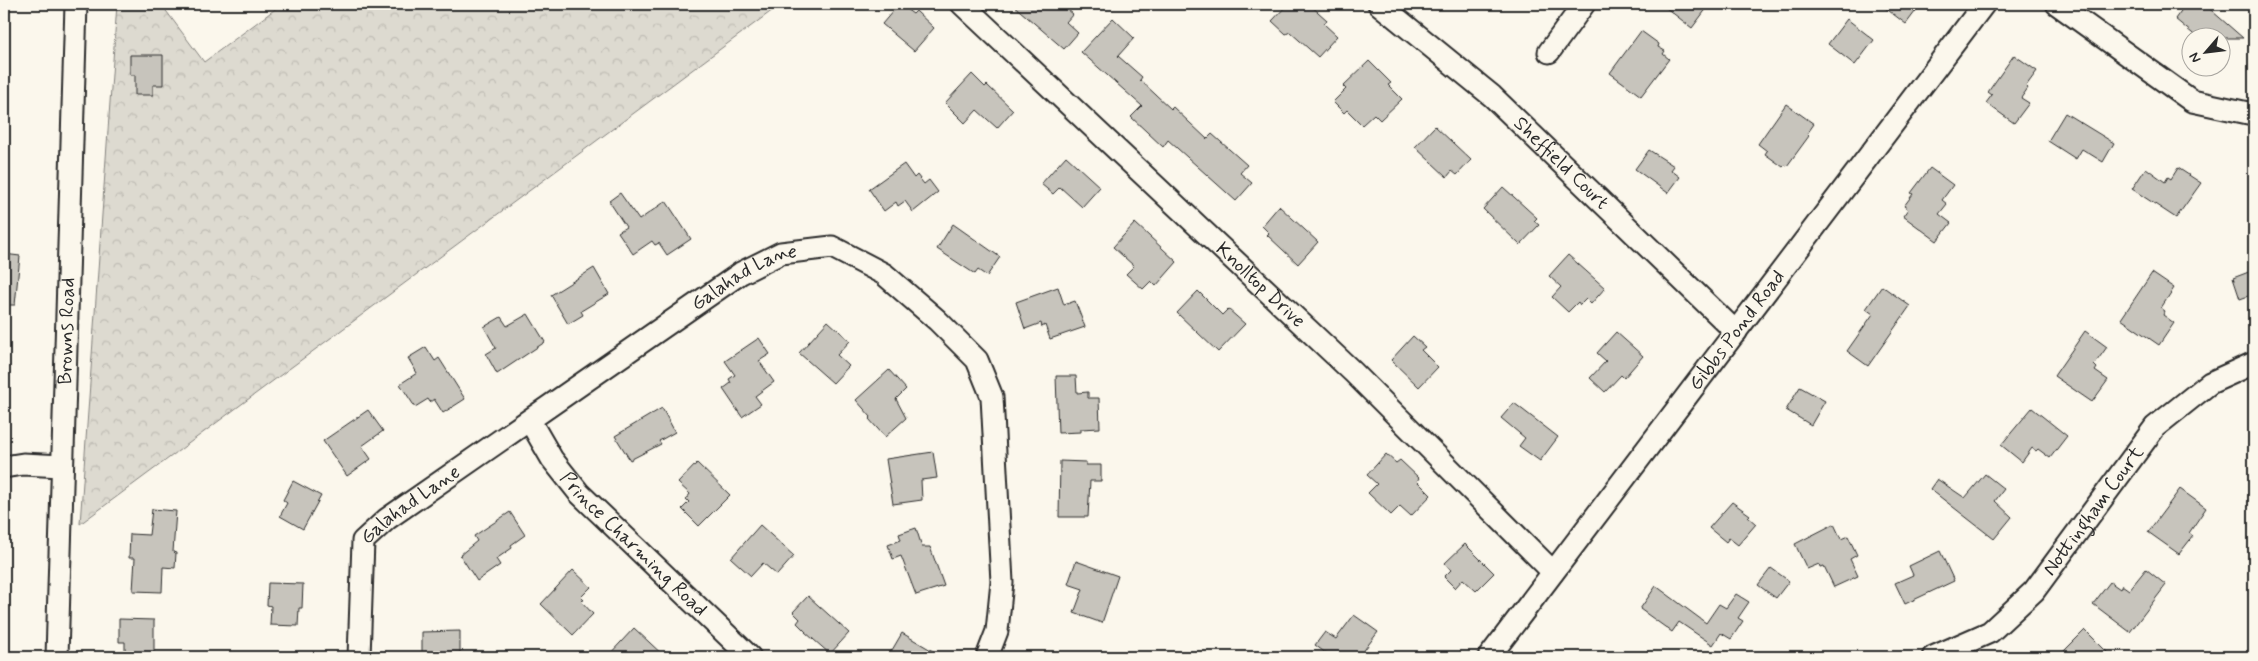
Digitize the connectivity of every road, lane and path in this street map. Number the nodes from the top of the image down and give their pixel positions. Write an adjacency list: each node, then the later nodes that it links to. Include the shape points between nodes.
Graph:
1 (76, 4): 12 (street, Browns Road)
2 (962, 4): 14 (street, Knolltop Drive, via 1353,372)
3 (1380, 4): 9 (street, Sheffield Court, via 1492,96)
4 (1584, 4): 7 (street)
5 (1984, 4): 9 (street, Gibbs Pond Road)
6 (2057, 4): 8 (street, via 2192,101 2248,113)
7 (1549, 52)
8 (2254, 111)
9 (1736, 332): 14 (street, Gibbs Pond Road)
10 (2254, 363): 20 (street, Nottingham Court, via 2210,383 2155,427 2034,591 1990,632)
11 (530, 420): 16 (street, Galahad Lane, via 387,519 363,540); 17 (street, Prince Charming Road, via 552,459 579,493); 18 (street, Galahad Lane, via 741,273 781,254 832,247 884,274 936,320 977,360 992,397 1002,582 997,631)
12 (62, 466): 13 (street, via 23,464); 15 (street, Browns Road)
13 (4, 467)
14 (1553, 572): 19 (street, Gibbs Pond Road)
15 (56, 657)
16 (359, 657)
17 (750, 657)
18 (988, 657)
19 (1489, 657)
20 (1934, 657)

